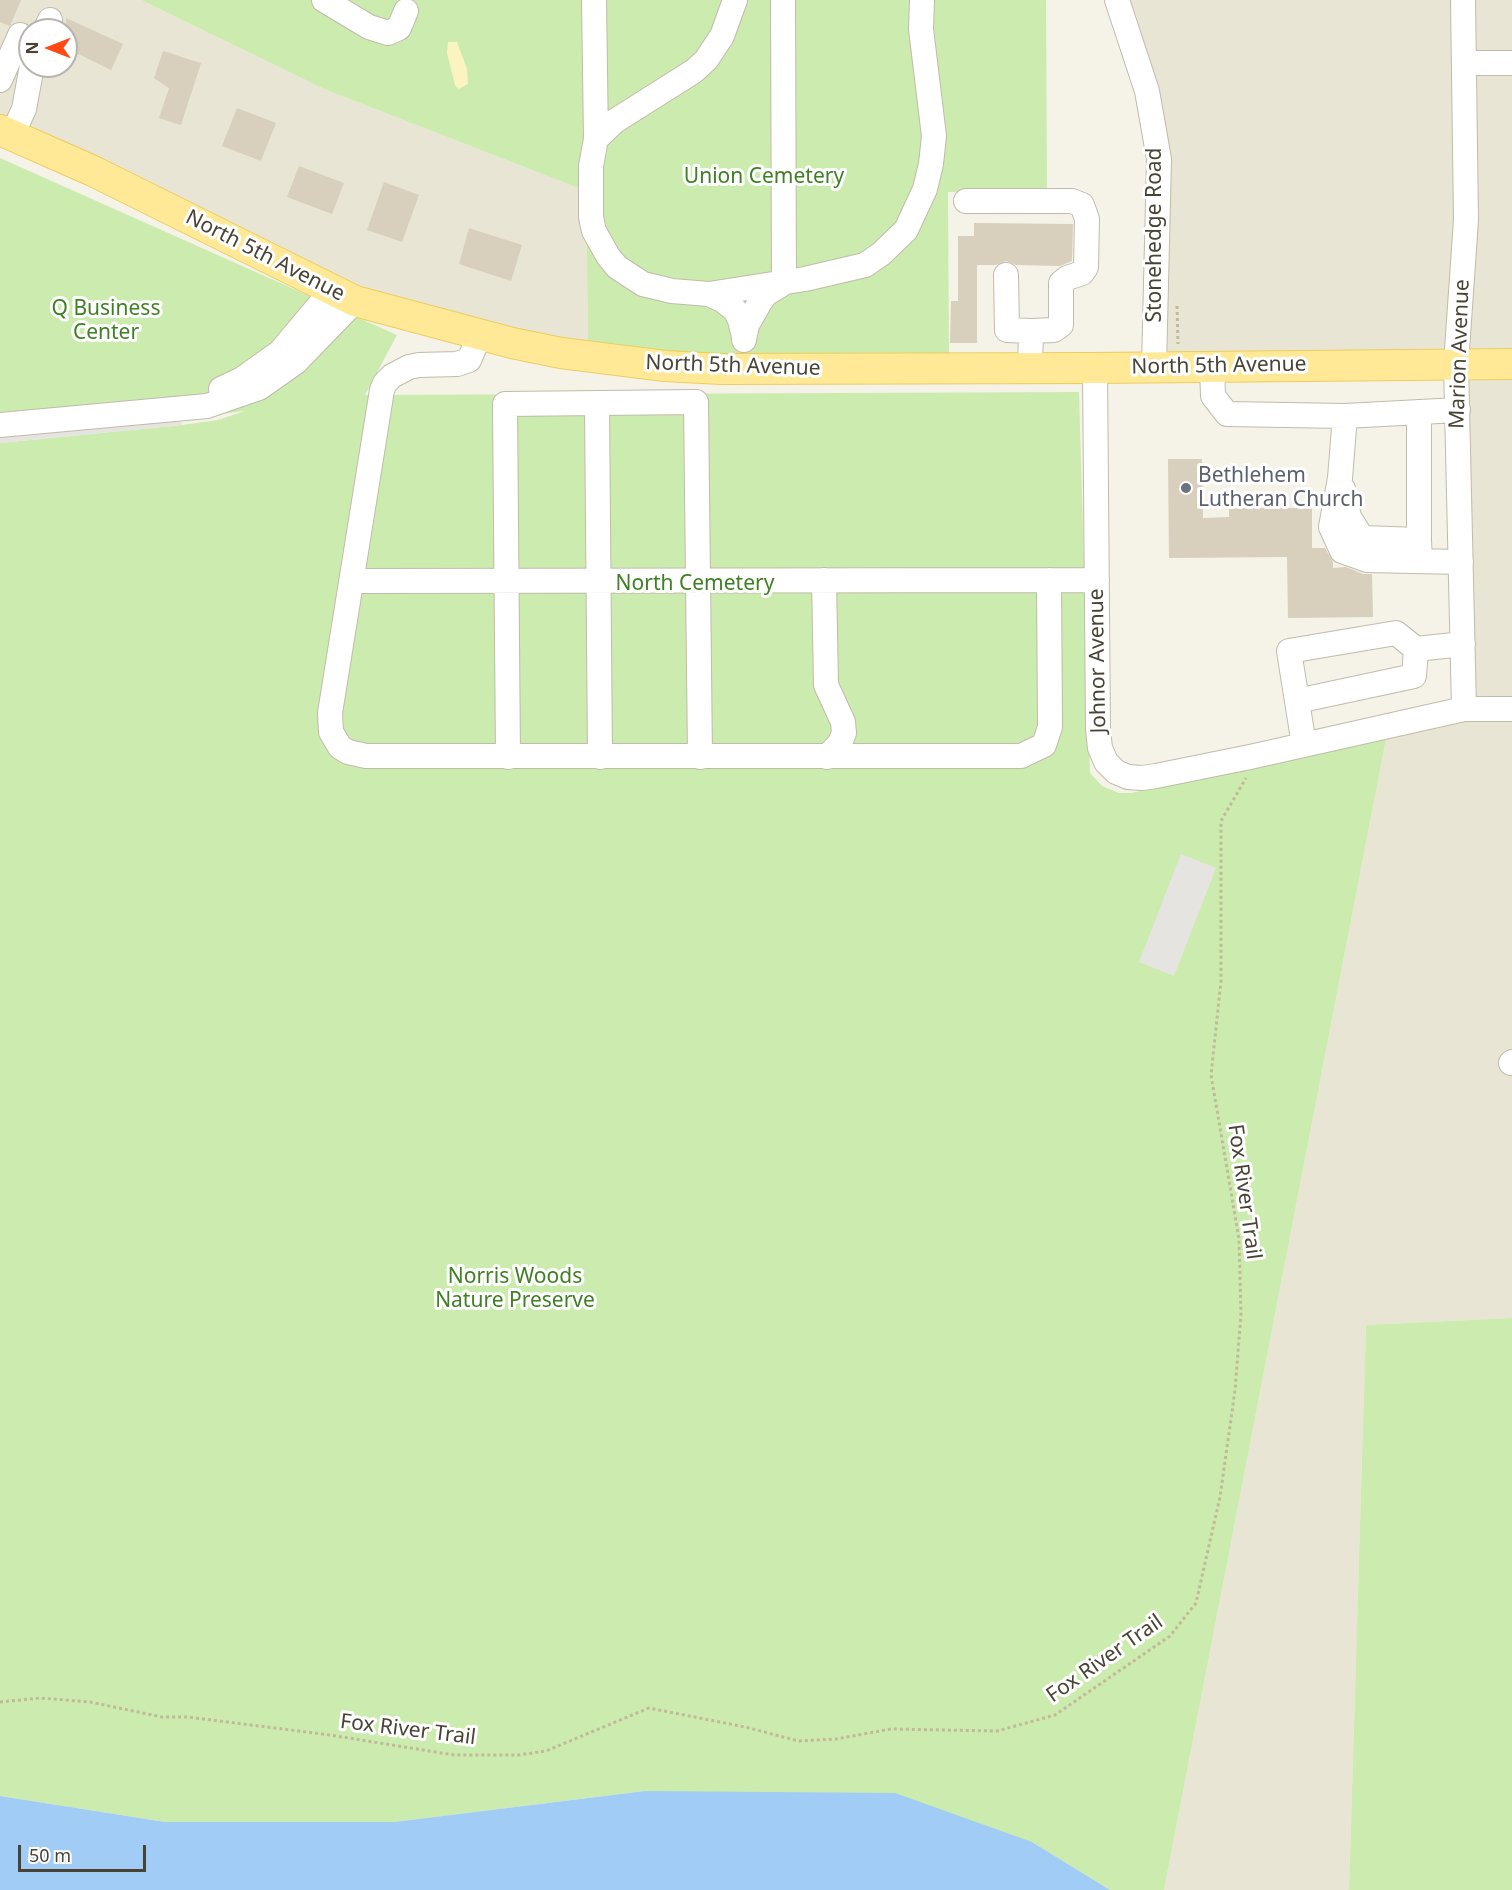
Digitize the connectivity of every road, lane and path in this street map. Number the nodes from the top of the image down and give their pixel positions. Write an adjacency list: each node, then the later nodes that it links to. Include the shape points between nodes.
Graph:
1 (324, 0): 8 (street, via 369,27 388,33 399,28)
2 (594, 0): 15 (street)
3 (735, 0): 15 (street, via 722,36 706,60 615,121)
4 (783, 0): 18 (street)
5 (922, 0): 18 (street, via 921,29 934,136 931,164 916,211 894,243 865,265)
6 (1117, 0): 26 (street, Stonehedge Road, via 1147,91 1159,159)
7 (1463, 0): 10 (street, Marion Avenue)
8 (406, 11)
9 (10, 46): 13 (street)
10 (1464, 63): 11 (street); 24 (street, Marion Avenue, via 1466,220)
11 (1512, 63)
12 (30, 78): 14 (street, via 24,109)
13 (0, 80)
14 (6, 132): 20 (main road, North 5th Avenue)
15 (597, 139): 19 (street, via 591,166 591,217 608,256 643,284)
16 (966, 201): 21 (street, via 1072,201 1082,205 1087,219 1086,267 1061,283 1060,325 1054,330)
17 (1006, 275): 21 (street, via 1007,330)
18 (784, 283): 19 (street); 23 (street, via 760,302)
19 (709, 294): 23 (street, via 735,310)
20 (344, 295): 22 (main road, North 5th Avenue); 35 (street, via 296,362 259,388 207,406)
21 (1031, 331): 28 (street)
22 (480, 335): 30 (main road, North 5th Avenue, via 604,359); 42 (street, via 470,360 409,367 385,382)
23 (744, 337): 30 (street)
24 (1456, 364): 25 (main road, North 5th Avenue); 27 (main road, North 5th Avenue); 32 (street, Marion Avenue)
25 (1512, 364)
26 (1154, 366): 27 (main road, North 5th Avenue); 29 (main road, North 5th Avenue)
27 (1212, 366): 34 (street, via 1213,396 1227,414)
28 (1030, 368): 29 (main road, North 5th Avenue); 30 (main road, North 5th Avenue)
29 (1095, 368): 41 (street, Johnor Avenue)
30 (745, 369)
31 (597, 403): 38 (street, via 696,402); 43 (street, via 505,404); 44 (street)
32 (1458, 410): 33 (street); 37 (street, Marion Avenue)
33 (1419, 412): 34 (street); 36 (street)
34 (1345, 416): 36 (street, via 1340,478 1349,517 1362,538)
35 (0, 426)
36 (1419, 551): 37 (street)
37 (1461, 562): 45 (street, Marion Avenue)
38 (699, 580): 39 (street); 44 (street); 53 (street)
39 (824, 580): 40 (street); 54 (street, via 826,685 844,733)
40 (1049, 580): 41 (street); 54 (street, via 1050,727 1044,745 1030,754 1010,758)
41 (1097, 580): 55 (street, Johnor Avenue, via 1098,729 1106,762 1116,772 1142,778)
42 (352, 581): 43 (street); 51 (street, via 330,713 331,732 340,747 356,756)
43 (507, 581): 44 (street); 51 (street)
44 (599, 581): 52 (street)
45 (1463, 644): 46 (street); 48 (street, Marion Avenue)
46 (1416, 649): 47 (street, via 1414,676); 47 (street, via 1396,633 1289,651)
47 (1297, 701): 50 (street)
48 (1464, 709): 49 (street, Johnor Avenue); 50 (street, Johnor Avenue)
49 (1512, 709)
50 (1304, 745): 55 (street, Johnor Avenue)
51 (507, 757): 52 (street)
52 (600, 757): 53 (street)
53 (700, 757): 54 (street)
54 (827, 757)
55 (1250, 758): 56 (path, Fox River Trail, via 1247,777 1221,821 1221,981 1211,1075 1239,1239 1241,1314 1235,1390 1220,1497 1196,1603 1170,1636 1055,1715 997,1731 891,1729 799,1741 650,1708 546,1751 454,1755 247,1724 162,1717 90,1702 40,1698)
56 (0, 1702)

